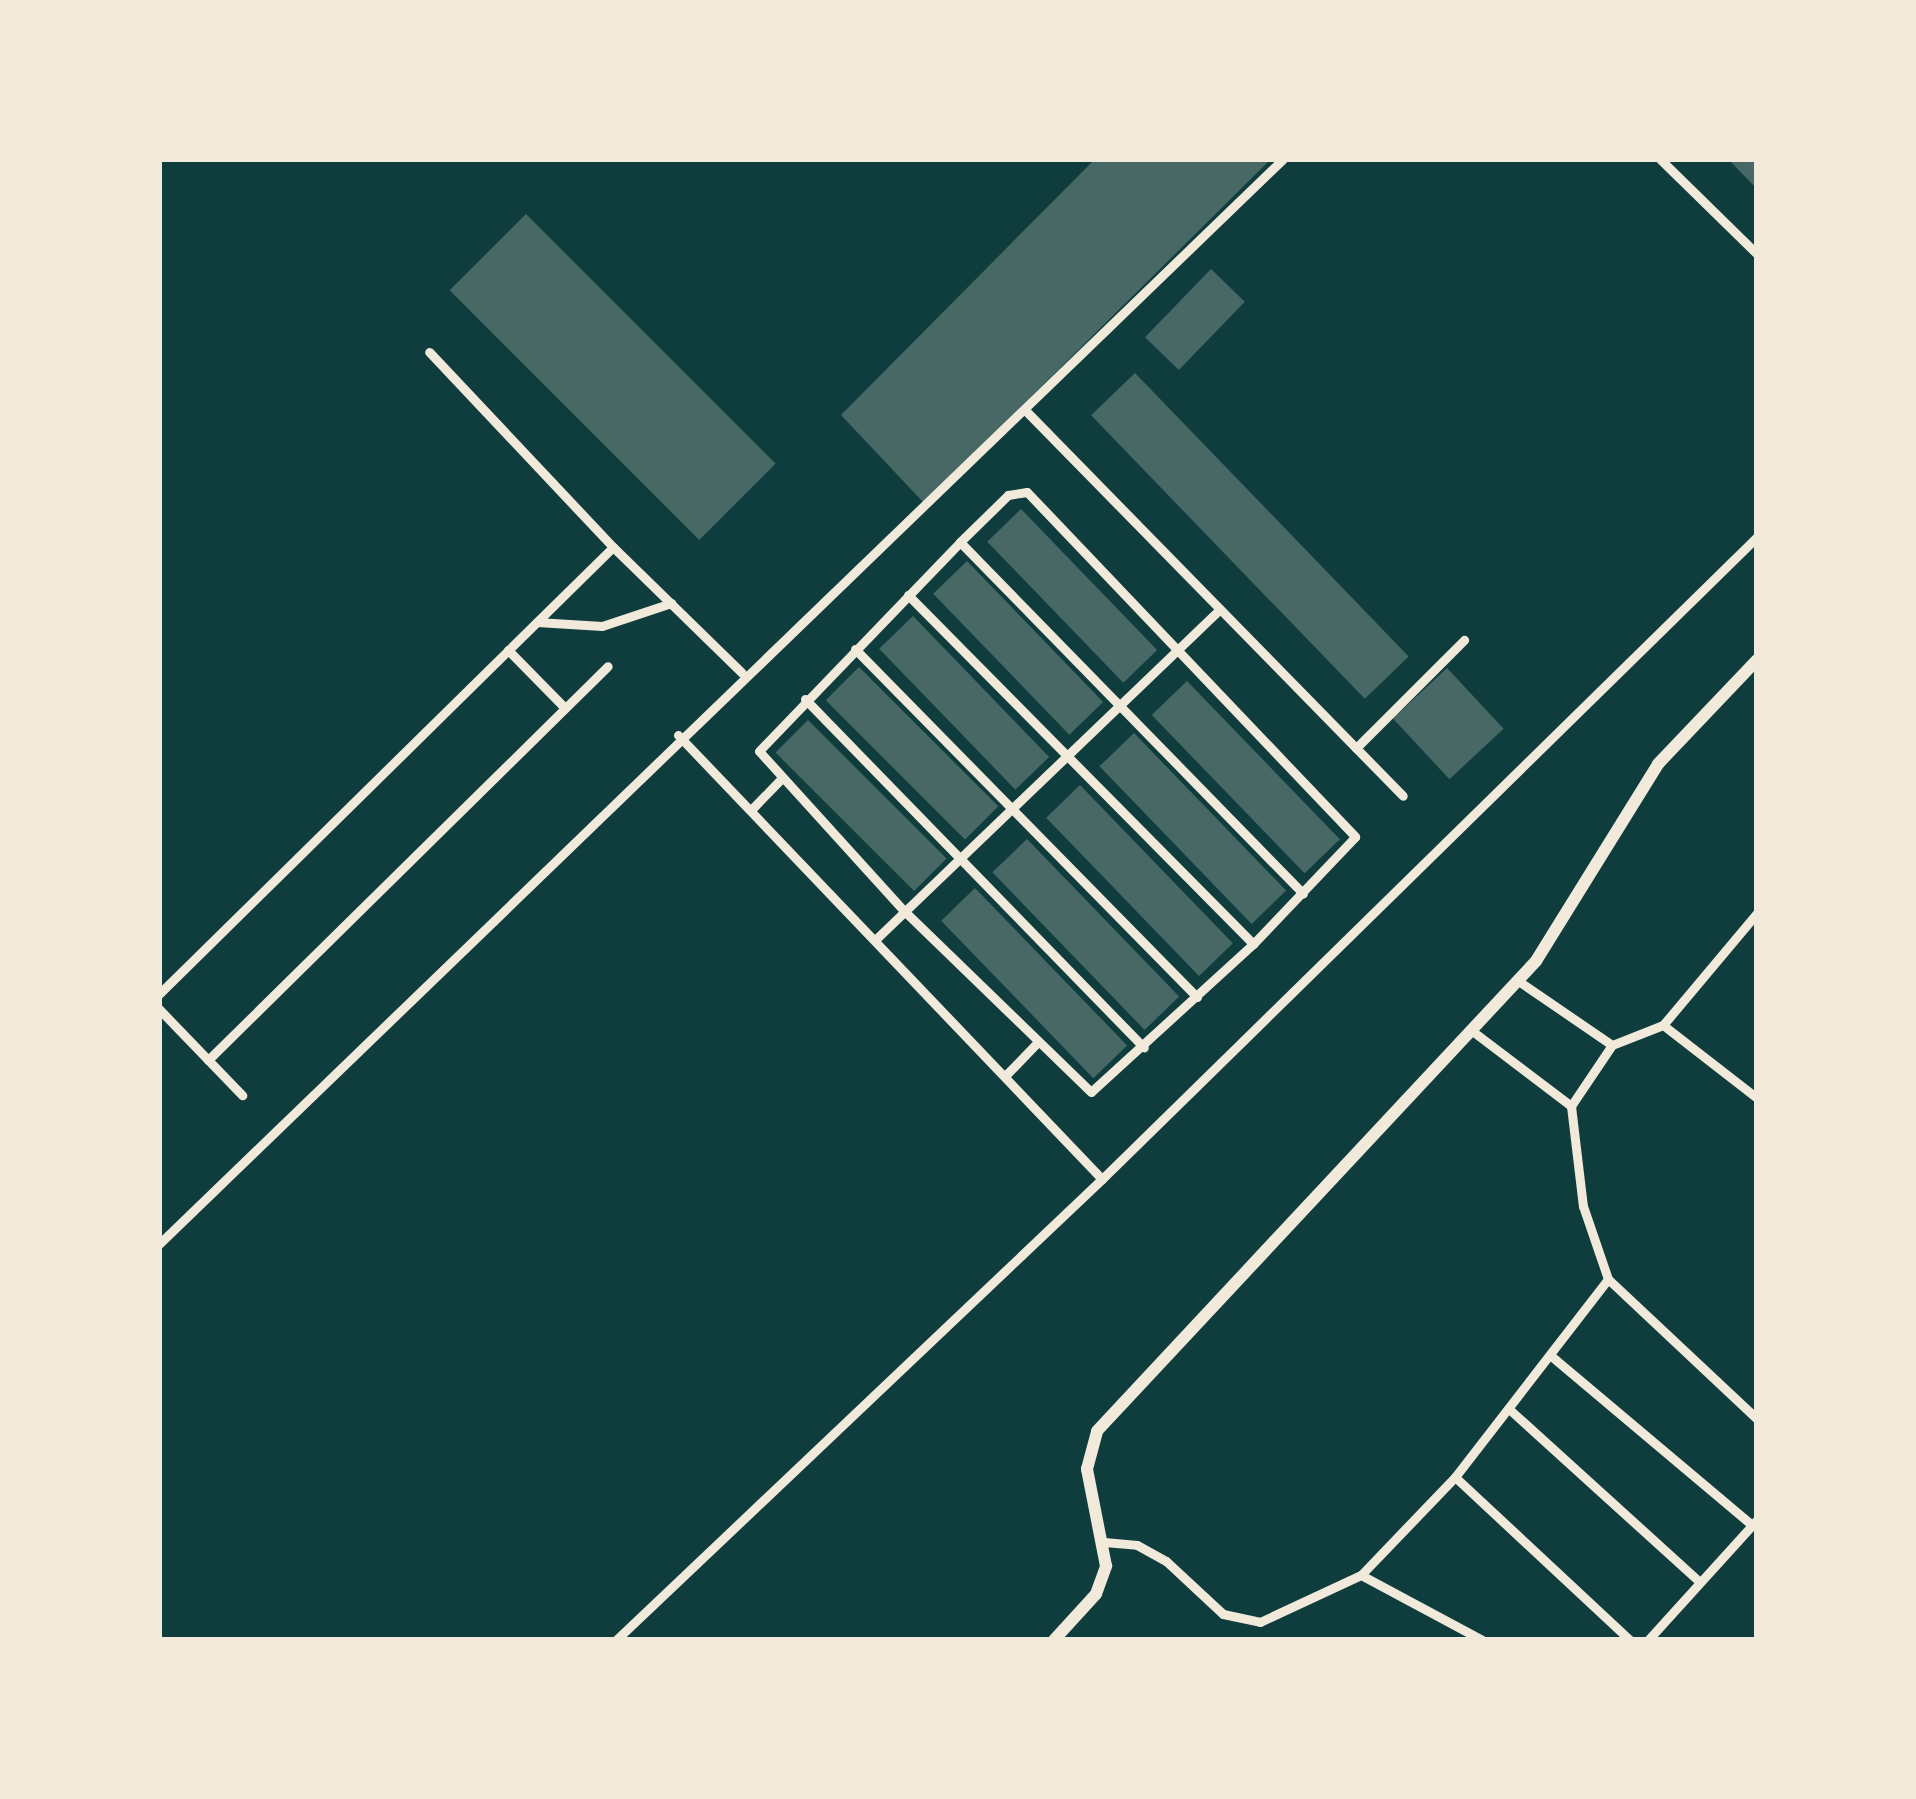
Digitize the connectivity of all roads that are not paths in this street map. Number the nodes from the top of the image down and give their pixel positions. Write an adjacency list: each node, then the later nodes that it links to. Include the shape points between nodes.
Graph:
1 (1283, 159): 5 (lane)
2 (1660, 159): 3 (lane)
3 (1757, 254)
4 (429, 352): 8 (lane)
5 (1027, 412): 11 (lane); 19 (lane)
6 (1757, 537): 50 (lane)
7 (960, 542): 9 (lane); 14 (lane, via 1008,495 1027,492); 21 (lane)
8 (613, 547): 10 (lane); 12 (lane)
9 (908, 595): 15 (lane); 25 (lane)
10 (670, 603): 12 (lane, via 602,626); 19 (lane)
11 (1219, 610): 14 (lane); 24 (lane)
12 (537, 622): 16 (lane)
13 (1464, 640): 24 (lane)
14 (1181, 647): 21 (lane); 31 (lane, via 1352,825 1351,848)
15 (855, 649): 20 (lane); 28 (lane)
16 (508, 650): 22 (lane); 37 (lane)
17 (1757, 660): 36 (street, via 1658,764)
18 (608, 665): 22 (lane)
19 (742, 673): 23 (lane)
20 (806, 698): 26 (lane, via 759,751); 30 (lane)
21 (1122, 703): 25 (lane); 31 (lane)
22 (565, 708): 45 (lane)
23 (678, 735): 29 (lane); 51 (lane)
24 (1357, 748): 27 (lane)
25 (1070, 754): 28 (lane); 35 (lane)
26 (780, 780): 29 (lane); 32 (lane)
27 (1403, 796)
28 (1013, 808): 30 (lane); 38 (lane)
29 (751, 810): 34 (lane)
30 (962, 857): 32 (lane); 44 (lane)
31 (1304, 894): 35 (lane)
32 (905, 912): 34 (lane); 42 (lane)
33 (1757, 914): 40 (lane)
34 (875, 940): 46 (lane)
35 (1253, 944): 38 (lane)
36 (1517, 980): 41 (street); 43 (lane)
37 (159, 994)
38 (1197, 998): 44 (lane)
39 (159, 1010): 45 (lane)
40 (1663, 1024): 43 (lane); 48 (lane)
41 (1471, 1030): 49 (lane); 58 (street, via 1097,1431 1087,1469)
42 (1036, 1044): 44 (lane, via 1091,1093); 46 (lane)
43 (1612, 1045): 49 (lane)
44 (1144, 1047)
45 (208, 1060): 47 (lane)
46 (1005, 1076): 50 (lane)
47 (242, 1095)
48 (1757, 1098)
49 (1571, 1106): 52 (lane, via 1582,1206)
50 (1102, 1179): 61 (lane)
51 (159, 1244)
52 (1609, 1279): 53 (lane); 55 (lane)
53 (1550, 1355): 54 (lane); 57 (lane)
54 (1508, 1409): 56 (lane); 60 (lane)
55 (1757, 1419)
56 (1455, 1477): 59 (lane); 64 (lane)
57 (1755, 1523): 60 (lane)
58 (1104, 1542): 59 (lane, via 1137,1546 1223,1614 1260,1622); 62 (street, via 1096,1594)
59 (1360, 1575): 63 (lane)
60 (1699, 1581): 65 (lane)
61 (616, 1640)
62 (1054, 1640)
63 (1482, 1640)
64 (1630, 1640)
65 (1648, 1640)

